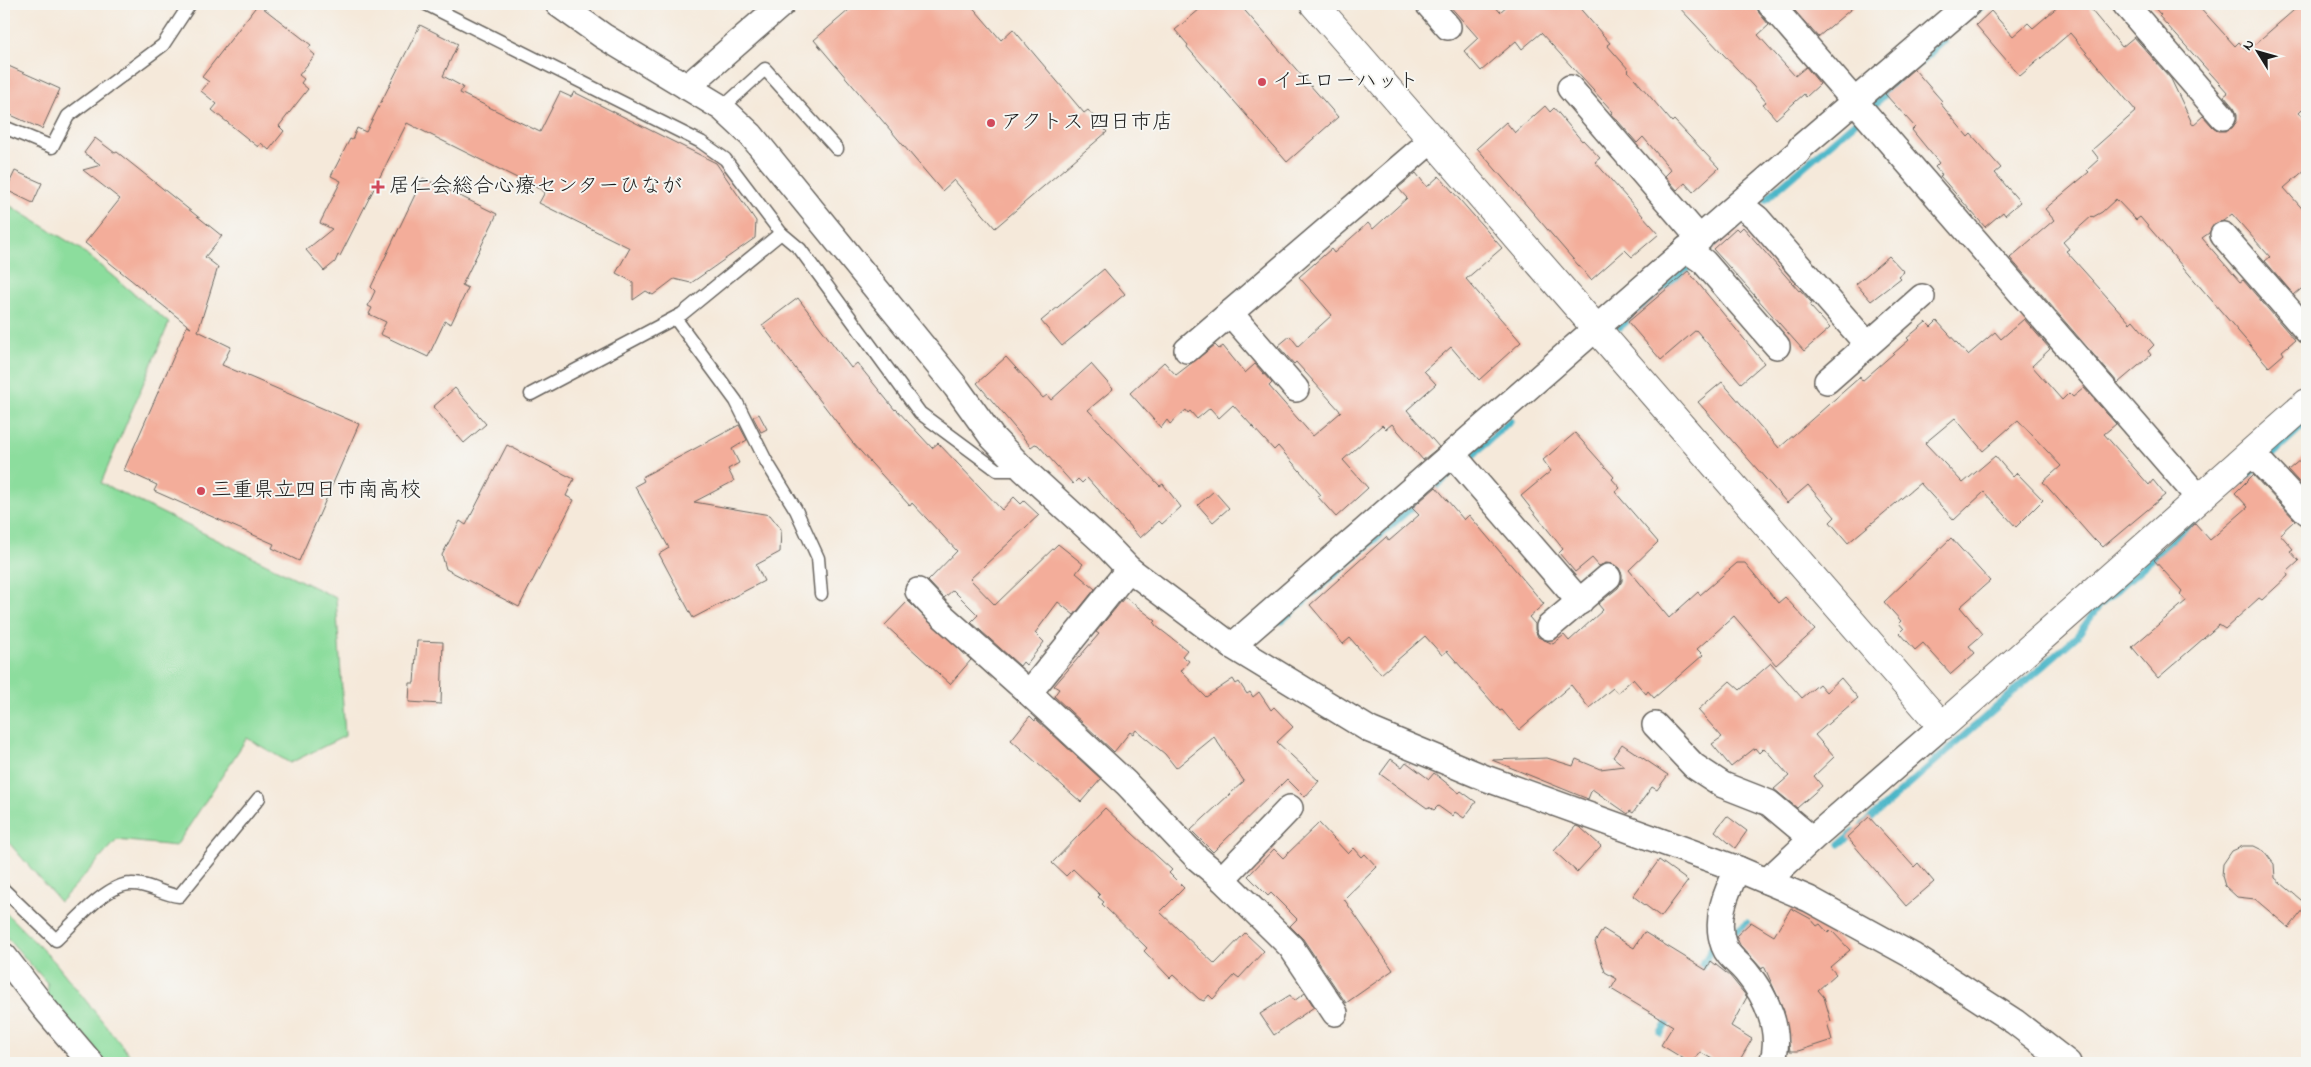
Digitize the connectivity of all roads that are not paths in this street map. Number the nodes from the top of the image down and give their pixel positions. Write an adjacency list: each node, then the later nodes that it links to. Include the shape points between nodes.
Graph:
1 (190, 4): 16 (lane, via 163,45 68,116 52,147)
2 (426, 4): 20 (lane, via 701,142 726,159)
3 (558, 4): 11 (street, via 603,36)
4 (782, 4): 11 (street)
5 (1314, 4): 17 (street)
6 (1428, 4): 10 (street)
7 (1770, 4): 13 (street)
8 (1968, 4): 13 (street)
9 (2125, 4): 15 (street)
10 (1448, 27)
11 (687, 87): 14 (street)
12 (1570, 88): 22 (street)
13 (1854, 102): 19 (street); 38 (street)
14 (722, 108): 18 (lane, via 765,69); 37 (street, via 751,135 956,387 992,437)
15 (2223, 116)
16 (4, 126)
17 (1433, 139): 24 (street); 26 (street)
18 (837, 149)
19 (1739, 204): 22 (street); 28 (street, via 1757,218)
20 (781, 233): 25 (lane); 37 (lane, via 800,249 920,413 997,470)
21 (2223, 235): 27 (street)
22 (1693, 244): 26 (street); 29 (street, via 1704,262)
23 (1922, 296): 28 (street)
24 (1230, 313): 30 (street); 32 (street)
25 (675, 318): 33 (lane); 43 (lane, via 736,401 766,461 796,510 818,558)
26 (1596, 327): 36 (street); 49 (street)
27 (2307, 331)
28 (1867, 344): 31 (street)
29 (1777, 346)
30 (1188, 350)
31 (1827, 381)
32 (1296, 389)
33 (531, 394)
34 (2307, 403): 35 (street)
35 (2251, 452): 38 (street); 39 (street)
36 (1454, 455): 44 (street); 46 (street)
37 (1024, 470): 40 (street)
38 (2199, 498): 49 (street)
39 (2307, 512)
40 (1129, 569): 46 (street); 47 (street)
41 (1608, 577): 44 (street)
42 (918, 591): 47 (street)
43 (821, 594)
44 (1580, 602): 45 (street)
45 (1550, 627)
46 (1232, 646): 53 (street, via 1370,730 1494,782)
47 (1028, 693): 54 (street, via 1126,783 1197,858)
48 (1655, 725): 52 (street, via 1694,766 1723,785 1769,804)
49 (1942, 726): 52 (street)
50 (259, 798): 56 (lane, via 179,896 131,883 117,888 100,898 56,940)
51 (1290, 808): 54 (street)
52 (1812, 839): 55 (street)
53 (1738, 869): 55 (street); 60 (street, via 1726,892 1722,915 1723,945 1766,1000 1774,1029 1776,1052)
54 (1222, 879): 58 (street, via 1291,947)
55 (1767, 881): 61 (street, via 1809,899 1913,956 2009,1018)
56 (4, 890)
57 (4, 956): 59 (street)
58 (1335, 1013)
59 (90, 1063)
60 (1772, 1063)
61 (2068, 1063)

